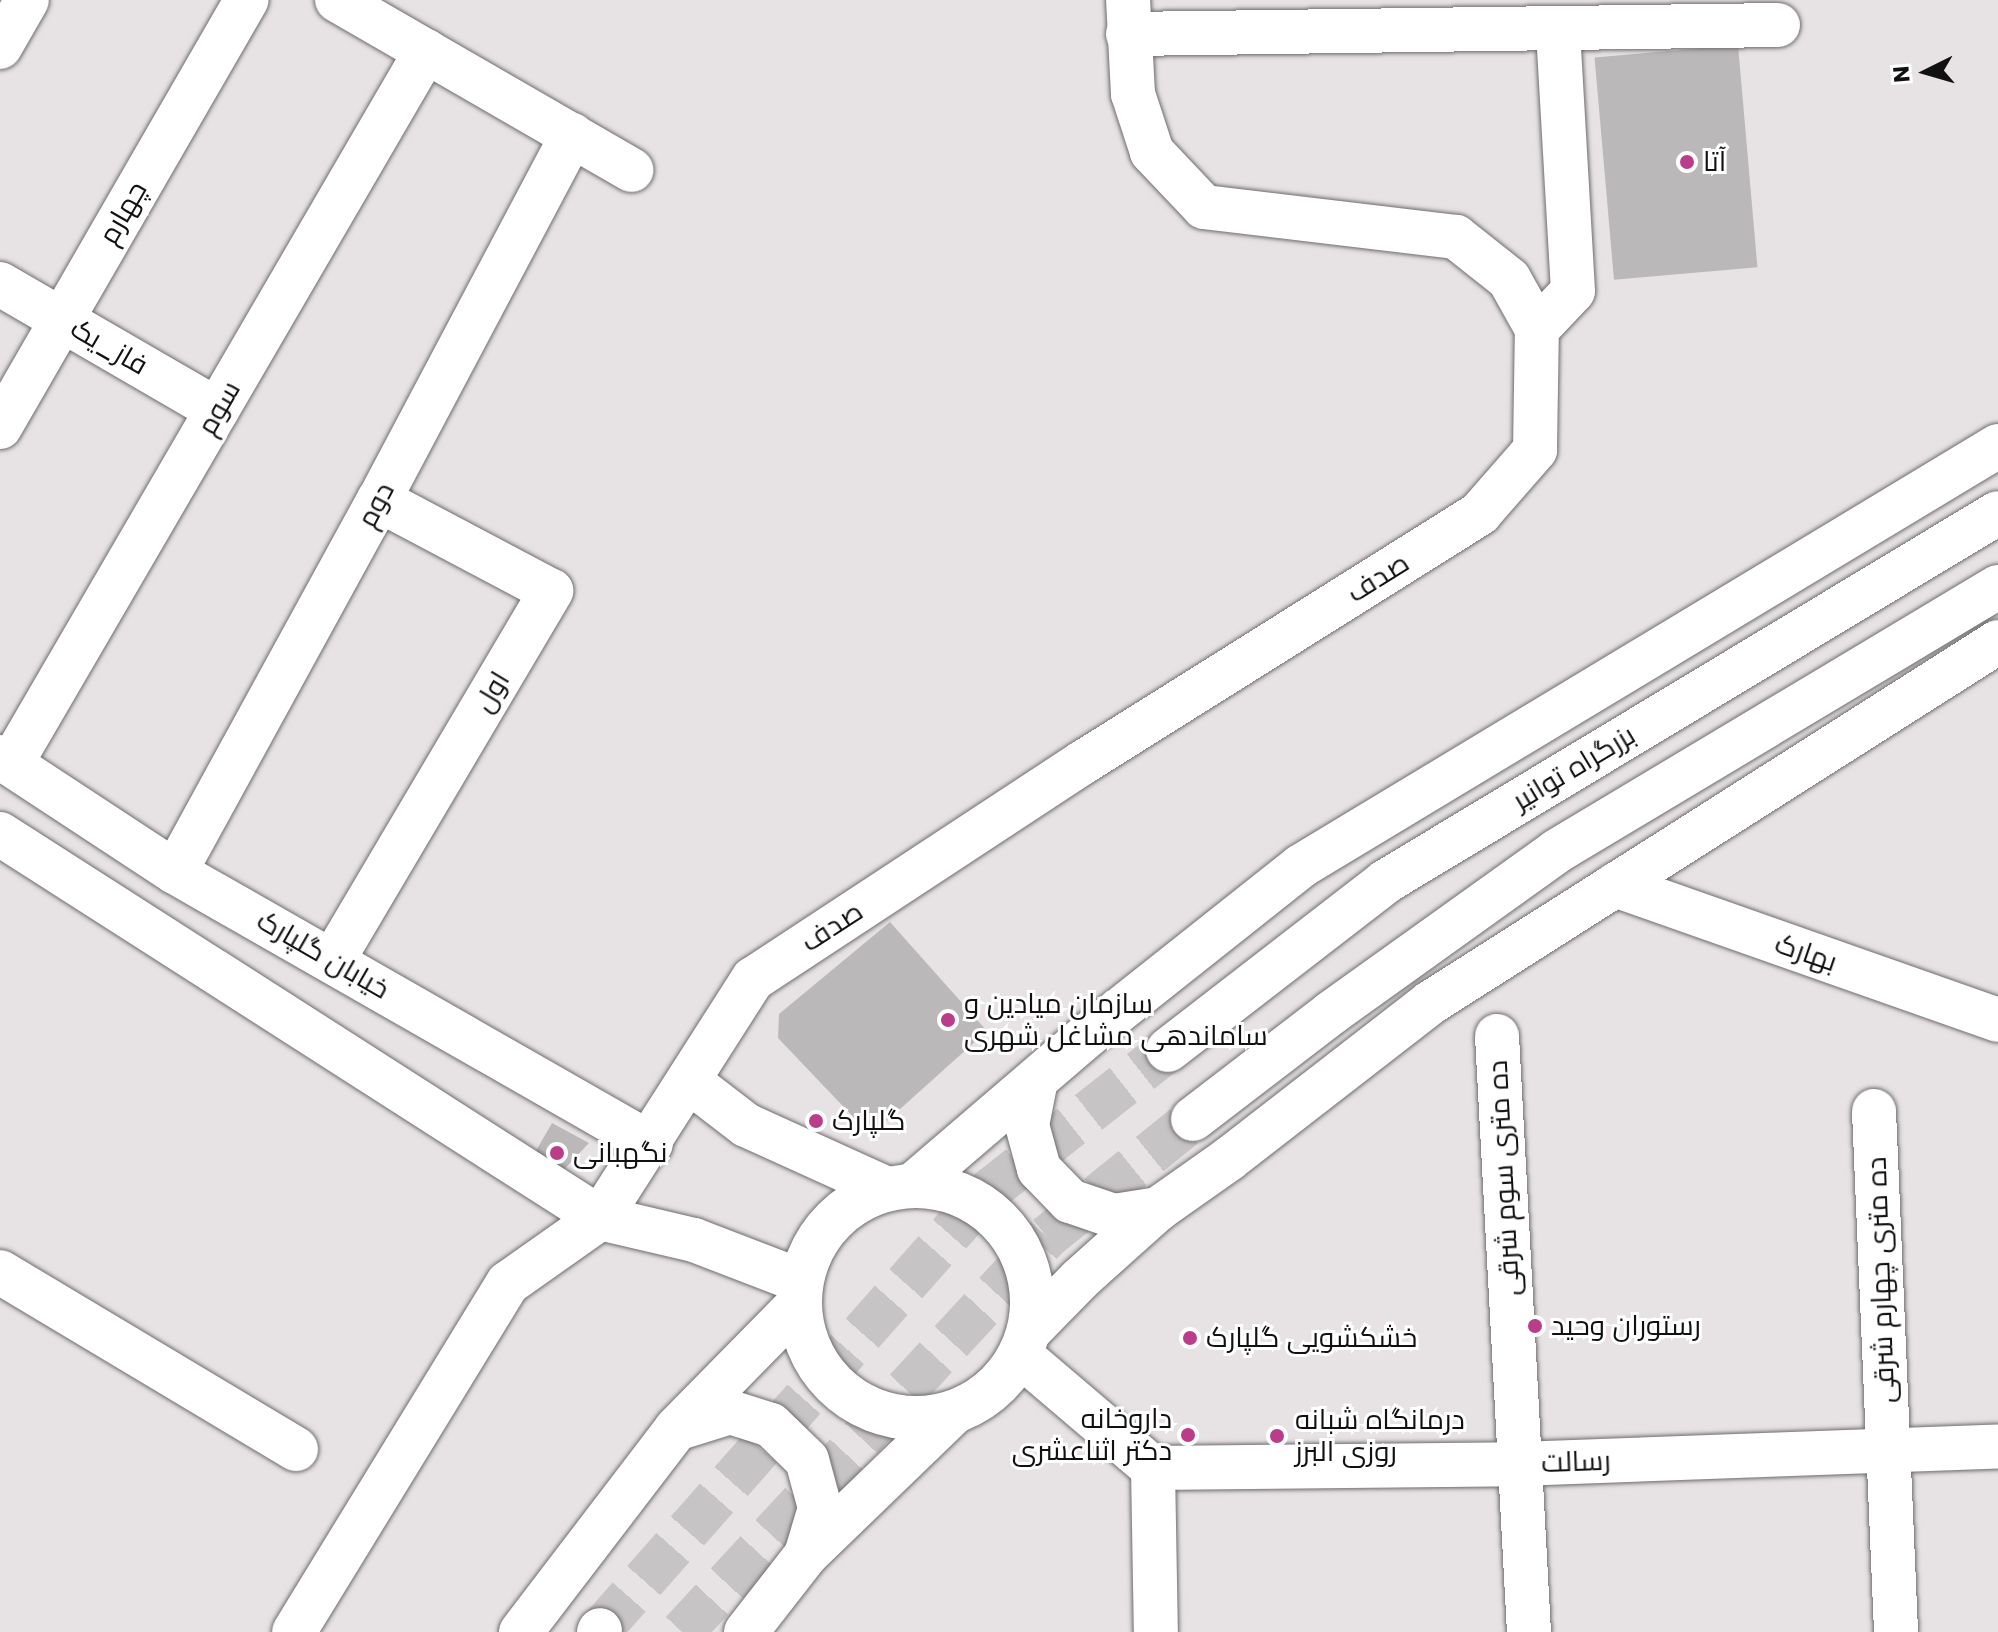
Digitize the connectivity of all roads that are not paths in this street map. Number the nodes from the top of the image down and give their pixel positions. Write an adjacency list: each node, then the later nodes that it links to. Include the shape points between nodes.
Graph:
1 (27, 0): 7 (main road)
2 (247, 0): 12 (main road, چهارم)
3 (337, 0): 8 (main road)
4 (1128, 17): 6 (main road); 13 (main road, via 1133,94 1152,152 1204,207 1456,237 1509,279)
5 (1778, 25): 6 (main road)
6 (1558, 28): 13 (main road, via 1573,291)
7 (0, 47)
8 (426, 51): 9 (main road); 14 (main road, سوم)
9 (572, 135): 10 (main road); 17 (main road, دوم)
10 (632, 170)
11 (0, 284): 12 (main road, فاز_یک)
12 (61, 320): 14 (main road, فاز_یک); 15 (main road, چهارم)
13 (1537, 329): 30 (main road, صدف, via 1535,450 1480,513 1082,763 753,979)
14 (217, 410): 21 (main road, سوم)
15 (0, 427)
16 (1998, 446): 29 (main road, via 1301,866)
17 (379, 500): 23 (main road, دوم); 25 (main road, اول, via 551,591)
18 (1998, 513): 28 (main road, بزرگراه توانیر, via 1385,882)
19 (1998, 587): 32 (main road, via 1557,851)
20 (1995, 648): 24 (main road)
21 (6, 761): 23 (main road, خیابان گلپارک)
22 (0, 834): 36 (main road)
23 (175, 872): 25 (main road, خیابان گلپارک)
24 (1615, 885): 26 (main road, بهارک); 35 (main road, via 1430,1003)
25 (333, 960): 33 (main road, خیابان گلپارک)
26 (1998, 1020)
27 (1497, 1036): 45 (main road, ده متری سوم شرقی)
28 (1168, 1050)
29 (1036, 1080): 34 (main road); 35 (main road, via 1027,1125 1039,1169 1070,1201 1114,1216)
30 (690, 1082): 33 (main road, صدف); 34 (main road, via 746,1125)
31 (1874, 1111): 44 (main road, ده متری چهارم شرقی)
32 (1193, 1119)
33 (651, 1144): 36 (main road, صدف)
34 (900, 1187): 38 (main road, via 862,1199 840,1213 822,1233); 39 (main road, via 948,1189 981,1205 1007,1229 1025,1260 1033,1295)
35 (1158, 1209): 39 (main road, via 1080,1279)
36 (600, 1218): 38 (main road, via 694,1240); 48 (main road, via 508,1283)
37 (0, 1272): 43 (main road)
38 (800, 1293): 40 (main road, via 806,1340 823,1372 848,1397 881,1414 916,1419); 41 (main road)
39 (1025, 1343): 40 (main road, via 1003,1380 980,1401); 46 (main road)
40 (952, 1414): 47 (main road)
41 (676, 1429): 47 (main road, via 730,1412 771,1425 807,1460 820,1508); 49 (main road)
42 (1998, 1446): 44 (main road, رسالت)
43 (296, 1449)
44 (1888, 1450): 45 (main road, رسالت); 53 (main road, ده متری چهارم شرقی)
45 (1518, 1464): 46 (main road, رسالت); 52 (main road, ده متری سوم شرقی)
46 (1153, 1468): 51 (main road)
47 (806, 1555): 50 (main road)
48 (294, 1632)
49 (521, 1632)
50 (746, 1632)
51 (1156, 1632)
52 (1529, 1632)
53 (1896, 1632)

